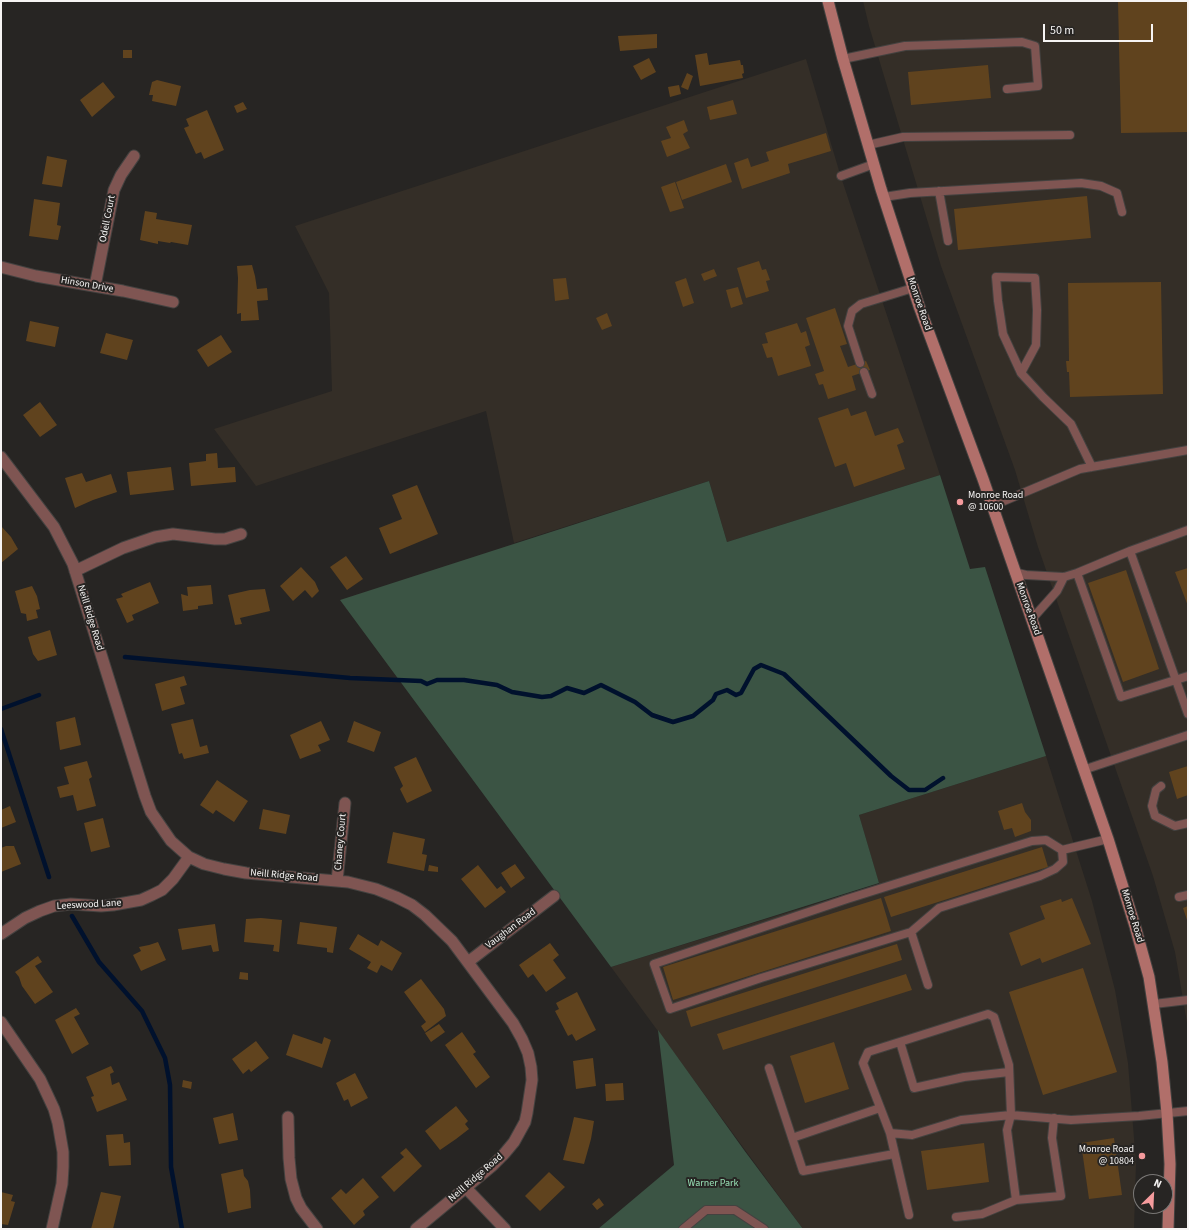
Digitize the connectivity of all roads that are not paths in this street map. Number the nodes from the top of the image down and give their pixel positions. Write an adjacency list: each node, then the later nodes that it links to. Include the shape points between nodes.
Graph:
1 (828, 1): 2 (main road, Monroe Road)
2 (843, 59): 3 (lane, via 905,46 1022,42 1035,46 1038,86); 5 (main road, Monroe Road)
3 (1007, 89)
4 (1070, 135): 5 (lane, via 903,138)
5 (868, 145): 7 (main road, Monroe Road)
6 (134, 156): 14 (street, Odell Court, via 114,190)
7 (874, 164): 8 (lane); 10 (main road, Monroe Road)
8 (841, 176)
9 (939, 191): 10 (lane, via 910,192); 11 (lane, via 1081,183 1101,186 1117,193); 12 (lane)
10 (884, 197): 15 (main road, Monroe Road)
11 (1122, 212)
12 (948, 241)
13 (1, 267): 14 (street, Hinson Drive)
14 (95, 286): 16 (street, Hinson Drive)
15 (913, 288): 17 (lane, via 861,304 852,311 848,326); 24 (main road, Monroe Road)
16 (173, 302)
17 (860, 363)
18 (864, 372): 20 (lane)
19 (1021, 373): 19 (lane, via 1003,334 996,277 1035,278 1036,345); 23 (lane, via 1072,424)
20 (872, 394)
21 (1188, 450): 23 (lane)
22 (1, 456): 28 (street, Neill Ridge Road, via 54,527)
23 (1092, 467): 24 (lane, via 1080,469)
24 (992, 506): 29 (main road, Monroe Road)
25 (1188, 530): 27 (lane)
26 (241, 534): 28 (street, via 215,539 173,534 155,537 123,548)
27 (1130, 551): 30 (lane); 34 (lane)
28 (75, 571): 43 (street, Neill Ridge Road, via 147,802 171,841)
29 (1014, 572): 31 (lane); 32 (main road, Monroe Road)
30 (1077, 573): 31 (lane); 34 (lane, via 1122,697)
31 (1064, 577): 32 (lane, via 1058,591)
32 (1031, 620): 37 (main road, Monroe Road)
33 (1188, 676): 34 (lane)
34 (1176, 680): 35 (lane)
35 (1188, 714)
36 (1188, 735): 37 (lane)
37 (1083, 770): 41 (main road, Monroe Road)
38 (1161, 786): 40 (lane, via 1156,790 1152,806 1155,816 1175,826)
39 (345, 803): 44 (street, Chaney Court)
40 (1188, 823)
41 (1108, 839): 42 (lane); 53 (main road, Monroe Road, via 1135,926)
42 (1062, 850): 48 (lane, via 1063,862 1055,869 939,908); 48 (lane, via 1046,840 1032,842 654,964 670,1009)
43 (189, 857): 44 (street, Neill Ridge Road, via 224,870 246,874); 49 (street, Leeswood Lane, via 173,879 152,896 113,905 54,906 24,918)
44 (337, 881): 50 (street, Neill Ridge Road, via 376,889 412,905 452,941)
45 (1188, 895): 47 (lane)
46 (554, 896): 50 (street, Vaughan Road)
47 (1179, 897)
48 (912, 932): 51 (lane)
49 (1, 934)
50 (468, 962): 67 (street, Neill Ridge Road, via 522,1039 528,1052 532,1080 525,1122 514,1142 492,1166)
51 (928, 985)
52 (1188, 1000): 53 (lane)
53 (1154, 1004): 60 (main road, Monroe Road)
54 (1, 1022): 71 (street, via 40,1079 58,1123 63,1167)
55 (900, 1042): 57 (lane, via 914,1088 964,1077); 57 (lane, via 988,1014 994,1017); 58 (lane, via 868,1052 863,1063)
56 (769, 1068): 65 (lane)
57 (1009, 1072): 61 (lane)
58 (880, 1108): 64 (lane); 65 (lane)
59 (1188, 1112): 60 (lane)
60 (1167, 1113): 63 (lane, via 1071,1120); 77 (main road, Monroe Road, via 1170,1164)
61 (1011, 1115): 63 (lane); 64 (lane, via 961,1120 912,1134); 68 (lane, via 1007,1130)
62 (288, 1117): 72 (street, via 291,1179 301,1208)
63 (1054, 1118): 68 (lane, via 1052,1138 1061,1196)
64 (890, 1133): 66 (lane)
65 (792, 1138): 66 (lane, via 803,1171)
66 (894, 1154): 69 (lane)
67 (466, 1188): 73 (street, Neill Ridge Road); 74 (street)
68 (1016, 1200): 70 (lane, via 982,1214)
69 (908, 1215)
70 (956, 1217)
71 (52, 1229)
72 (317, 1229)
73 (416, 1229)
74 (506, 1229)
75 (683, 1229): 76 (lane, via 706,1210 735,1210)
76 (764, 1229)
77 (1168, 1229)

